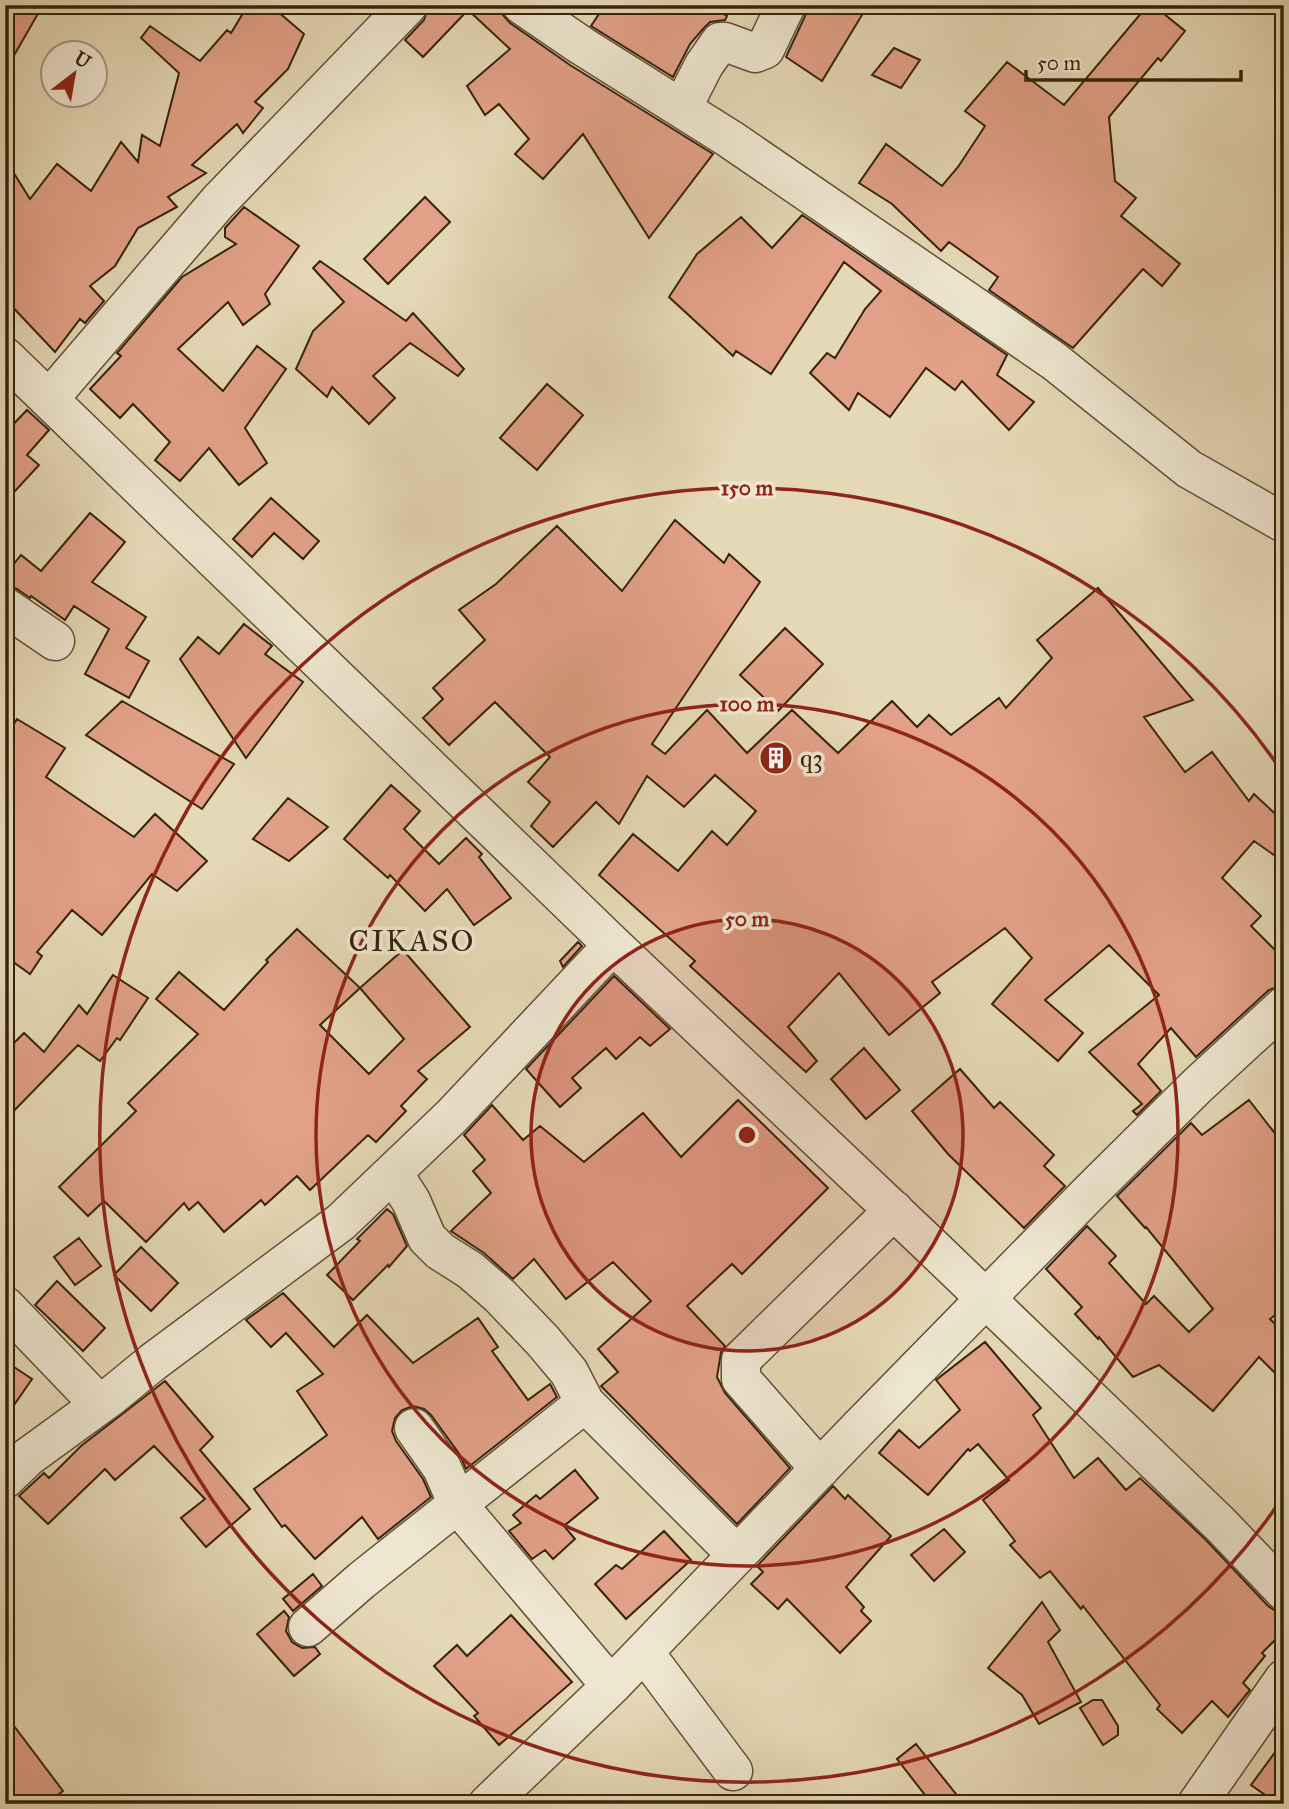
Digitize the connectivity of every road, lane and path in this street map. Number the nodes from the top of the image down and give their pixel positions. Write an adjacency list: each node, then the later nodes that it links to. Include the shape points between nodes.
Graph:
1 (408, 5): 6 (street, via 218,202)
2 (523, 5): 4 (street)
3 (786, 5): 4 (street, via 765,49 755,53 720,42)
4 (682, 108): 7 (street, via 1055,361 1189,470)
5 (8, 365): 6 (street)
6 (49, 399): 10 (street)
7 (1284, 523)
8 (5, 607): 9 (street)
9 (55, 641)
10 (613, 945): 12 (street); 13 (street)
11 (1284, 1006): 14 (street, via 1189,1094)
12 (393, 1173): 16 (street, via 427,1238 500,1296 569,1372); 17 (street, via 341,1222)
13 (894, 1210): 14 (street); 19 (street, via 741,1360 741,1379)
14 (986, 1298): 19 (street); 23 (street)
15 (5, 1306): 17 (street)
16 (585, 1403): 21 (street); 22 (street)
17 (99, 1404): 20 (street)
18 (414, 1428): 21 (street, via 442,1468)
19 (820, 1469): 22 (street)
20 (5, 1479)
21 (458, 1505): 24 (street); 27 (street)
22 (737, 1555): 25 (street)
23 (1284, 1591)
24 (308, 1627)
25 (644, 1652): 27 (street); 28 (street)
26 (1284, 1679): 30 (street)
27 (611, 1686): 29 (street)
28 (733, 1771)
29 (488, 1804)
30 (1197, 1804)

